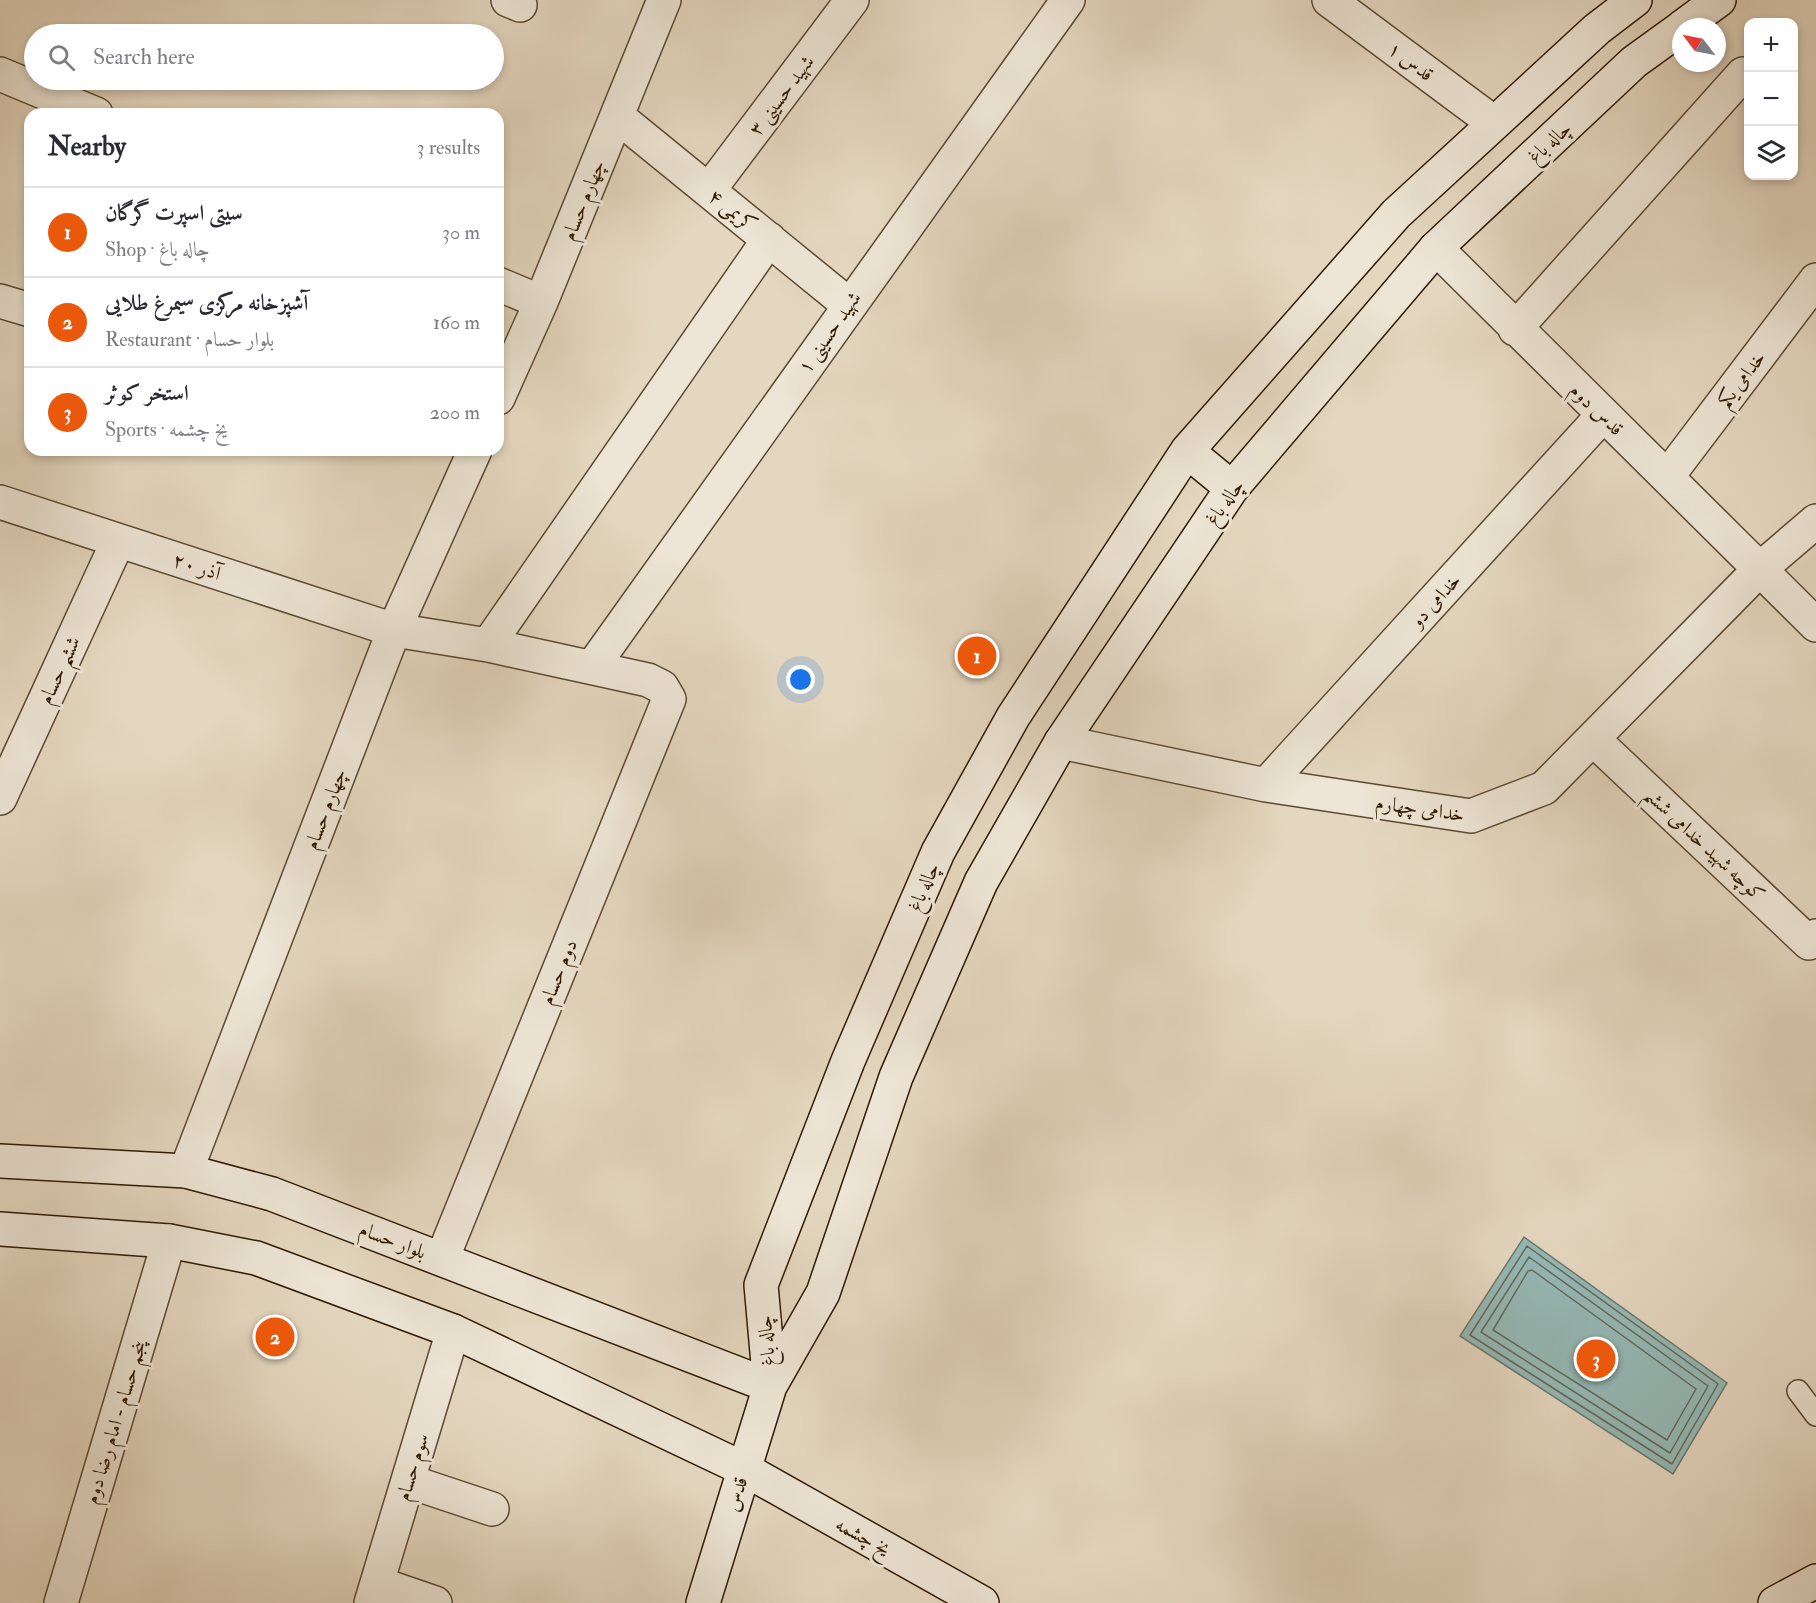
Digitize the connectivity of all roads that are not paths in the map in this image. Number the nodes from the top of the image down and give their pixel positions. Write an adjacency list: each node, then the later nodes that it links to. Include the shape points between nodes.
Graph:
1 (664, 0): 14 (street, چهارم حسام)
2 (852, 0): 16 (street, ۳ شهید حسینی)
3 (1068, 0): 23 (street, ۱ شهید حسینی)
4 (1329, 0): 15 (street, قدس ۱)
5 (1635, 0): 15 (street, چاله باغ, via 1597,29)
6 (1719, 0): 7 (street, چاله باغ)
7 (1694, 18)
8 (1672, 34): 18 (street, چاله باغ, via 1634,62)
9 (0, 74): 11 (street)
10 (1743, 74): 25 (street)
11 (24, 84)
12 (38, 90): 13 (street)
13 (82, 108)
14 (617, 116): 16 (street, کریمی ۴); 22 (street, چهارم حسام)
15 (1494, 123): 28 (street, چاله باغ, via 1396,214)
16 (709, 190): 17 (street, کریمی ۴)
17 (768, 239): 23 (street, کریمی ۴); 38 (street)
18 (1436, 248): 25 (street, قدس دوم); 31 (street, چاله باغ)
19 (1816, 280): 30 (street, خدامی یکم)
20 (504, 287): 22 (street)
21 (0, 301): 24 (street)
22 (541, 302): 26 (street, چهارم حسام)
23 (849, 305): 39 (street, ۱ شهید حسینی)
24 (24, 308)
25 (1515, 329): 27 (street, قدس دوم)
26 (504, 385)
27 (1603, 414): 30 (street, قدس دوم); 43 (street, خدامی دو)
28 (1187, 451): 31 (street); 52 (street, چاله باغ, via 1013,717 938,852 848,1061 761,1285)
29 (472, 456): 37 (street, چهارم حسام)
30 (1667, 477): 35 (street, قدس دوم)
31 (1232, 488): 42 (street, چاله باغ)
32 (0, 502): 34 (street, ۲۰ آذر)
33 (1816, 521): 35 (street, خدامی چهارم)
34 (118, 541): 37 (street, ۲۰ آذر); 44 (street, ششم حسام)
35 (1760, 569): 36 (street, قدس دوم); 41 (street, خدامی چهارم)
36 (1816, 625)
37 (394, 630): 38 (street, ۲۰ آذر); 47 (street, چهارم حسام)
38 (488, 645): 39 (street, ۲۰ آذر)
39 (593, 666): 40 (street, ۲۰ آذر)
40 (662, 687): 50 (street, دوم حسام, via 669,699)
41 (1593, 738): 43 (street, خدامی چهارم, via 1544,788 1471,816); 45 (street, کوچه شهید خدامی ششم, via 1809,943)
42 (1061, 742): 43 (street, خدامی چهارم); 52 (street, چاله باغ, via 981,882 896,1077 823,1293)
43 (1266, 784)
44 (0, 798)
45 (1816, 936)
46 (0, 1161): 47 (street, بلوار حسام)
47 (186, 1171): 50 (street, بلوار حسام, via 272,1194)
48 (0, 1229): 49 (street)
49 (169, 1240): 51 (street, via 256,1258); 60 (street, پنجم حسام - امام رضا دوم)
50 (442, 1259): 52 (street, بلوار حسام)
51 (453, 1331): 55 (street); 56 (street, سوم حسام)
52 (770, 1386): 55 (street, قدس)
53 (1798, 1391): 54 (lane)
54 (1816, 1415)
55 (744, 1468): 62 (street, قدس); 63 (street, یخ چشمه)
56 (408, 1481): 57 (street); 59 (street, سوم حسام)
57 (492, 1509)
58 (1816, 1581): 64 (street)
59 (374, 1593): 61 (street)
60 (62, 1603)
61 (435, 1603)
62 (703, 1603)
63 (982, 1603)
64 (1775, 1603)

